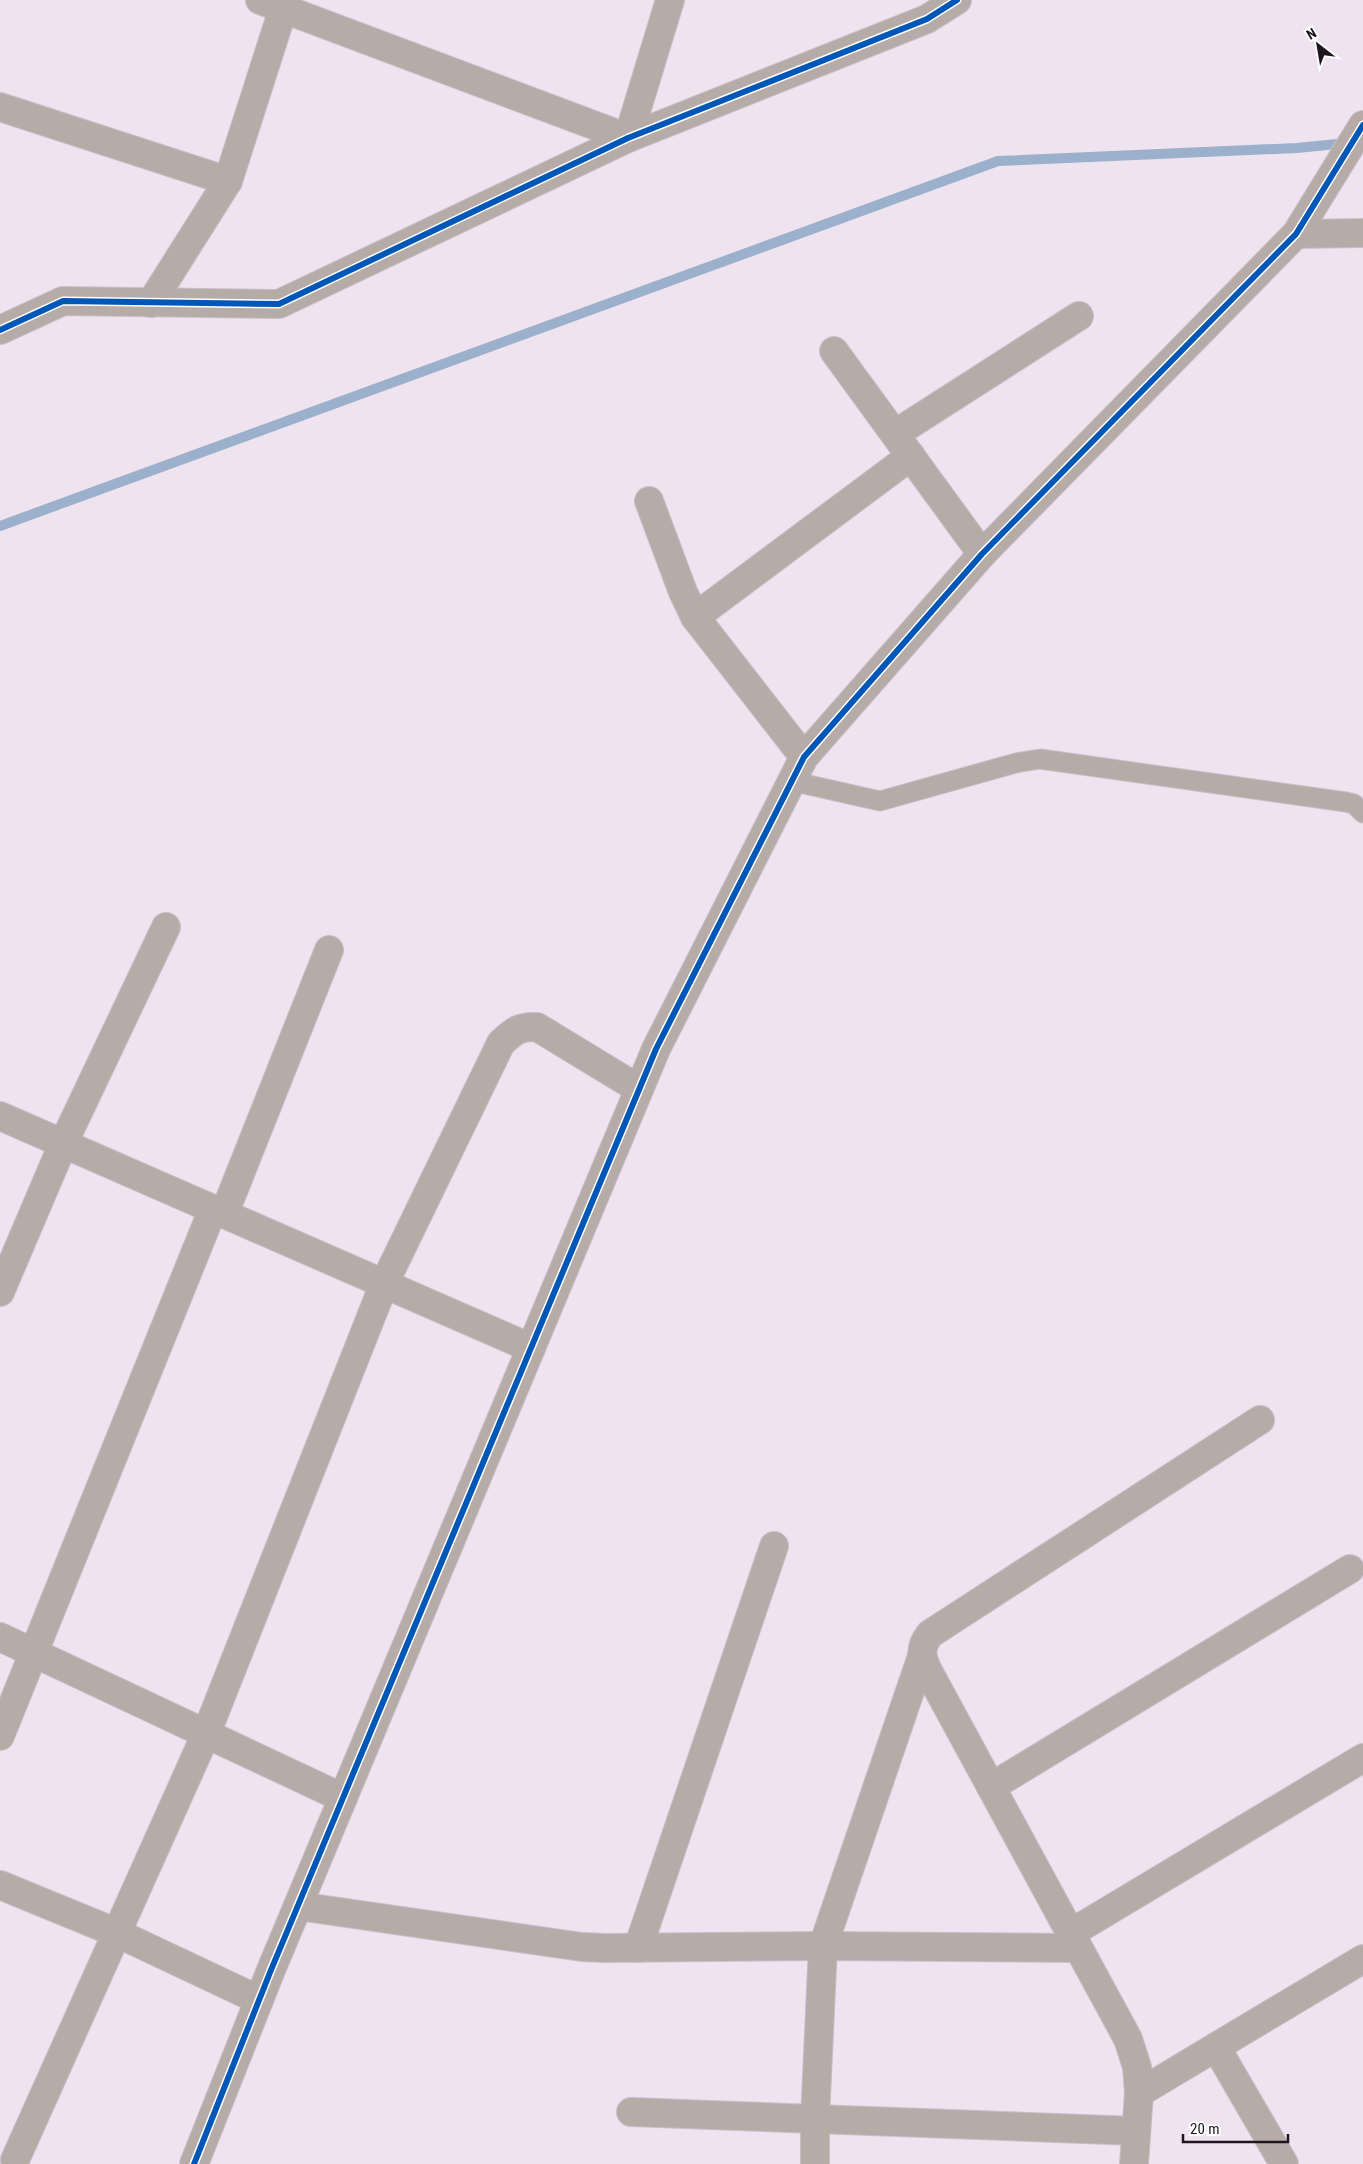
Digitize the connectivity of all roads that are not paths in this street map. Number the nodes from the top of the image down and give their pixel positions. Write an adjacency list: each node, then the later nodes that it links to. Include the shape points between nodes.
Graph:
1 (670, 0): 6 (street)
2 (957, 0): 6 (street, via 927,18)
3 (276, 3): 6 (street); 7 (street)
4 (0, 107): 7 (street)
5 (1363, 125): 9 (street)
6 (628, 138): 10 (street, via 279,304)
7 (228, 181): 10 (street)
8 (1363, 233): 9 (street)
9 (1296, 234): 17 (street)
10 (152, 303): 12 (street, via 63,301)
11 (1079, 316): 14 (street)
12 (0, 330)
13 (834, 351): 14 (street)
14 (894, 434): 15 (street)
15 (911, 456): 17 (street); 18 (street)
16 (649, 501): 18 (street)
17 (982, 554): 19 (street)
18 (695, 616): 19 (street)
19 (804, 756): 20 (street)
20 (791, 781): 21 (lane, via 880,801 1040,759 1346,802); 24 (street)
21 (1363, 812)
22 (166, 926): 26 (street)
23 (329, 950): 27 (street)
24 (639, 1089): 28 (street, via 537,1027 523,1027 511,1033 501,1043); 30 (street)
25 (0, 1116): 26 (street)
26 (63, 1144): 27 (street); 29 (street)
27 (219, 1212): 28 (street); 35 (street)
28 (384, 1284): 30 (street); 37 (street)
29 (0, 1292)
30 (531, 1348): 41 (street)
31 (1260, 1420): 36 (street, via 930,1634 923,1643)
32 (774, 1546): 47 (street)
33 (1350, 1569): 40 (street)
34 (0, 1637): 35 (street)
35 (34, 1653): 37 (street); 38 (street)
36 (922, 1656): 40 (street); 46 (street)
37 (206, 1734): 41 (street); 44 (street)
38 (0, 1736)
39 (1363, 1758): 45 (street)
40 (990, 1787): 45 (street)
41 (343, 1798): 43 (street)
42 (0, 1885): 44 (street)
43 (298, 1906): 47 (street, via 582,1946); 49 (street)
44 (117, 1933): 49 (street); 55 (street)
45 (1074, 1941): 46 (street); 51 (street, via 1128,2038 1137,2067)
46 (824, 1946): 47 (street); 53 (street)
47 (638, 1948)
48 (1361, 1965): 50 (street)
49 (259, 2000): 56 (street)
50 (1216, 2047): 51 (street); 59 (street)
51 (1139, 2093): 54 (street)
52 (631, 2112): 53 (street)
53 (815, 2119): 54 (street); 57 (street)
54 (1136, 2131): 58 (street)
55 (13, 2159)
56 (194, 2164)
57 (815, 2164)
58 (1134, 2164)
59 (1284, 2164)

